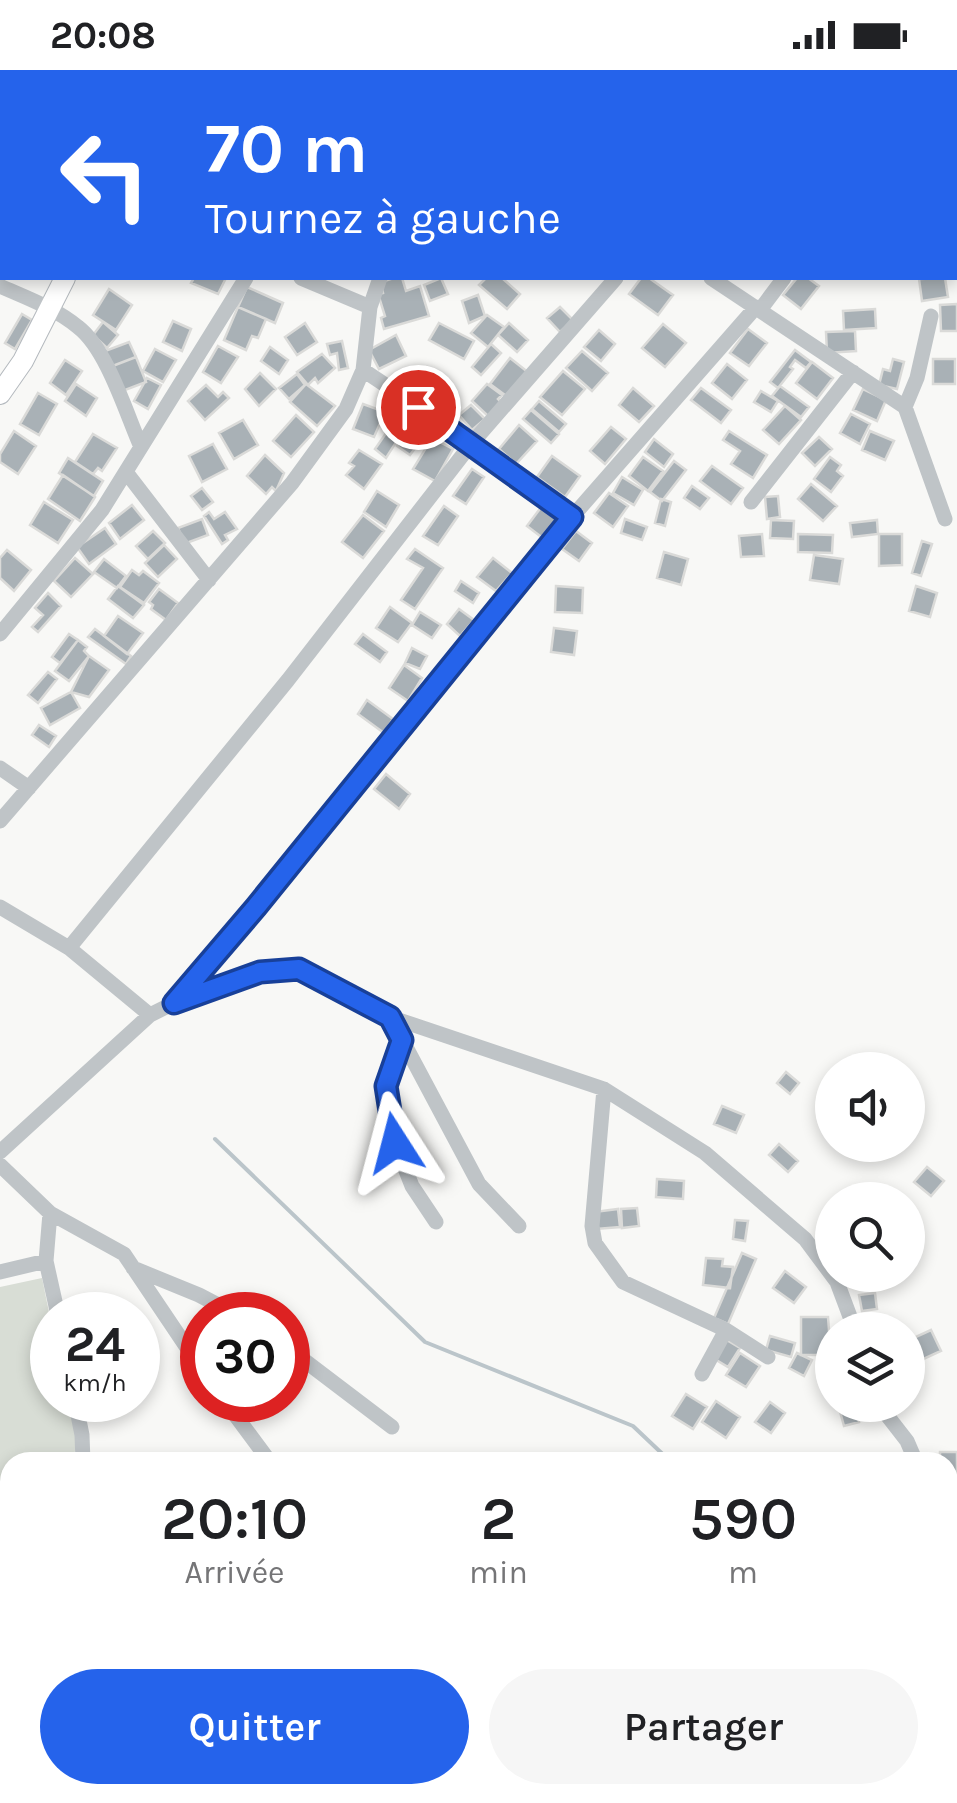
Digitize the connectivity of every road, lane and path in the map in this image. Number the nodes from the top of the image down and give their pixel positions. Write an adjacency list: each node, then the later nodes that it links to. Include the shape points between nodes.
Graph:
1 (64, 280): 10 (main road)
2 (245, 280): 18 (street)
3 (306, 280): 9 (street)
4 (379, 280): 9 (street)
5 (614, 280): 17 (street)
6 (714, 280): 11 (street)
7 (782, 280): 11 (street)
8 (0, 286): 10 (street)
9 (370, 306): 13 (street)
10 (50, 308): 15 (main road); 18 (street, via 82,329 103,360)
11 (758, 309): 14 (street); 21 (street)
12 (931, 316): 16 (street)
13 (363, 370): 17 (street); 23 (street, via 346,409 292,483)
14 (853, 372): 16 (street); 20 (street)
15 (0, 394)
16 (905, 407): 22 (street)
17 (472, 443): 21 (street); 29 (street)
18 (141, 447): 19 (street)
19 (126, 472): 23 (street); 24 (street)
20 (751, 502)
21 (572, 517): 30 (street)
22 (945, 519)
23 (209, 580): 26 (street)
24 (0, 634)
25 (0, 768): 26 (street)
26 (29, 788): 27 (street)
27 (0, 821)
28 (0, 907): 29 (street)
29 (69, 948): 31 (street)
30 (174, 1003): 31 (street); 32 (street, via 260,972 299,969)
31 (150, 1015): 35 (street)
32 (390, 1017): 33 (street); 34 (street)
33 (402, 1040): 38 (street, via 386,1086 395,1143); 39 (street, via 479,1184)
34 (604, 1089): 45 (street, via 705,1153 805,1239 837,1282); 46 (street, via 595,1243 623,1282)
35 (0, 1152)
36 (0, 1165): 37 (street)
37 (50, 1213): 40 (street); 41 (street, via 124,1254)
38 (436, 1222)
39 (519, 1226)
40 (46, 1260): 42 (street); 43 (street)
41 (134, 1268): 44 (street); 47 (street)
42 (0, 1272)
43 (53, 1292)
44 (187, 1292)
45 (848, 1312)
46 (726, 1330): 48 (street); 50 (street)
47 (180, 1337)
48 (768, 1356)
49 (310, 1365): 54 (street)
50 (702, 1374)
51 (80, 1422): 55 (street)
52 (240, 1422): 56 (street)
53 (893, 1422): 57 (street)
54 (392, 1427)
55 (83, 1452)
56 (263, 1452)
57 (912, 1452)

